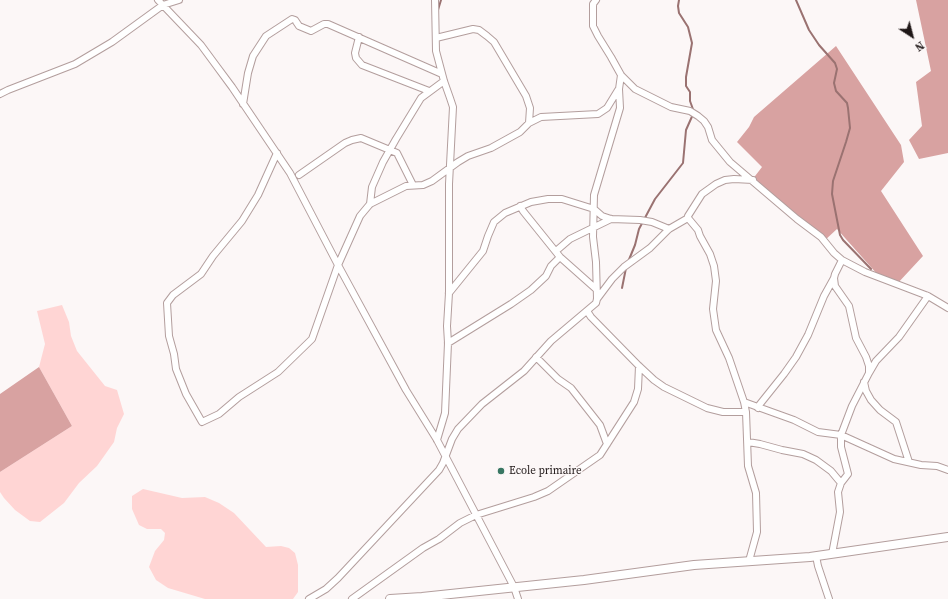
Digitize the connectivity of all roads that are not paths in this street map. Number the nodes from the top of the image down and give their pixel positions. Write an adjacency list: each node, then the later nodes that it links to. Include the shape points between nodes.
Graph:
1 (179, 0): 4 (street)
2 (435, 0): 6 (street)
3 (596, 0): 8 (street, via 593,4 593,26)
4 (161, 3): 12 (street, via 118,38 75,64); 13 (street, via 201,45)
5 (359, 37): 7 (street); 11 (street, via 356,58 362,64); 13 (street, via 328,24 311,31 299,26 292,19 266,36 253,56)
6 (436, 38): 7 (street, via 436,51); 14 (street, via 473,29 479,30 494,42 526,96 530,108)
7 (442, 74): 9 (street)
8 (621, 75): 10 (street); 19 (street, via 638,91 671,107 690,111 698,116 708,127 712,140 730,162)
9 (444, 81): 11 (street); 17 (street, via 452,107)
10 (619, 89): 14 (street, via 607,108 598,114 540,117); 23 (street, via 620,108 594,195)
11 (429, 91): 15 (street, via 421,98)
12 (0, 94)
13 (244, 104): 16 (street)
14 (529, 122): 17 (street, via 520,132 505,141 468,156)
15 (390, 150): 18 (street, via 360,138 352,140); 20 (street, via 397,152); 21 (street, via 372,187)
16 (277, 153): 31 (street); 31 (street, via 258,195 242,221 201,274 167,303 169,336 176,369 186,394 202,422 219,414 239,397 278,372 312,339)
17 (450, 167): 20 (street, via 432,181 423,185); 34 (street)
18 (299, 175)
19 (753, 180): 24 (street, via 734,179 716,184 702,194 688,213); 30 (street, via 797,220 821,237)
20 (413, 185): 21 (street)
21 (370, 204): 31 (street, via 360,216)
22 (520, 206): 23 (street, via 548,199 562,199); 28 (street); 34 (street, via 494,222 483,251)
23 (594, 209): 25 (street); 26 (street)
24 (688, 218): 27 (street); 44 (street, via 698,230 714,266 716,281 713,309 716,330)
25 (611, 219): 26 (street); 27 (street, via 652,222)
26 (593, 228): 28 (street); 33 (street)
27 (669, 229): 36 (street, via 650,248 624,267)
28 (556, 251): 29 (street)
29 (560, 257): 33 (street); 39 (street, via 546,276 531,290)
30 (842, 260): 32 (street); 35 (street, via 864,272)
31 (338, 265): 48 (street, via 406,390)
32 (834, 278): 42 (street, via 837,290 849,306 856,338 866,357); 45 (street, via 808,335 788,368)
33 (596, 289): 36 (street)
34 (450, 293): 39 (street)
35 (928, 296): 37 (street); 42 (street)
36 (597, 299): 38 (street)
37 (948, 308)
38 (587, 311): 40 (street); 41 (street)
39 (448, 343): 48 (street, via 444,413)
40 (536, 356): 50 (street, via 558,379 571,388 600,425); 51 (street, via 524,371 482,404 458,430)
41 (639, 366): 46 (street, via 664,387 707,408 723,412); 50 (street, via 638,389 634,402)
42 (869, 373): 43 (street)
43 (864, 382): 47 (street); 52 (street, via 871,400 896,422)
44 (744, 402): 45 (street); 46 (street)
45 (758, 408): 47 (street, via 794,420 818,432)
46 (746, 412): 49 (street)
47 (840, 435): 52 (street, via 894,459); 54 (street, via 848,474)
48 (437, 440): 51 (street)
49 (748, 442): 54 (street, via 809,457 824,465); 59 (street, via 748,466 756,493 757,532)
50 (607, 444): 55 (street, via 600,455 548,490 534,497)
51 (445, 456): 55 (street); 61 (street, via 438,470 338,578)
52 (909, 462): 53 (street)
53 (948, 470)
54 (841, 483): 57 (street, via 838,492 840,512)
55 (476, 515): 60 (street); 62 (street, via 452,528)
56 (948, 537): 57 (street)
57 (832, 554): 58 (street)
58 (816, 556): 59 (street); 65 (street)
59 (749, 561): 60 (street, via 694,565)
60 (514, 587): 63 (street); 64 (street)
61 (309, 599)
62 (352, 599)
63 (390, 599)
64 (518, 599)
65 (829, 599)

